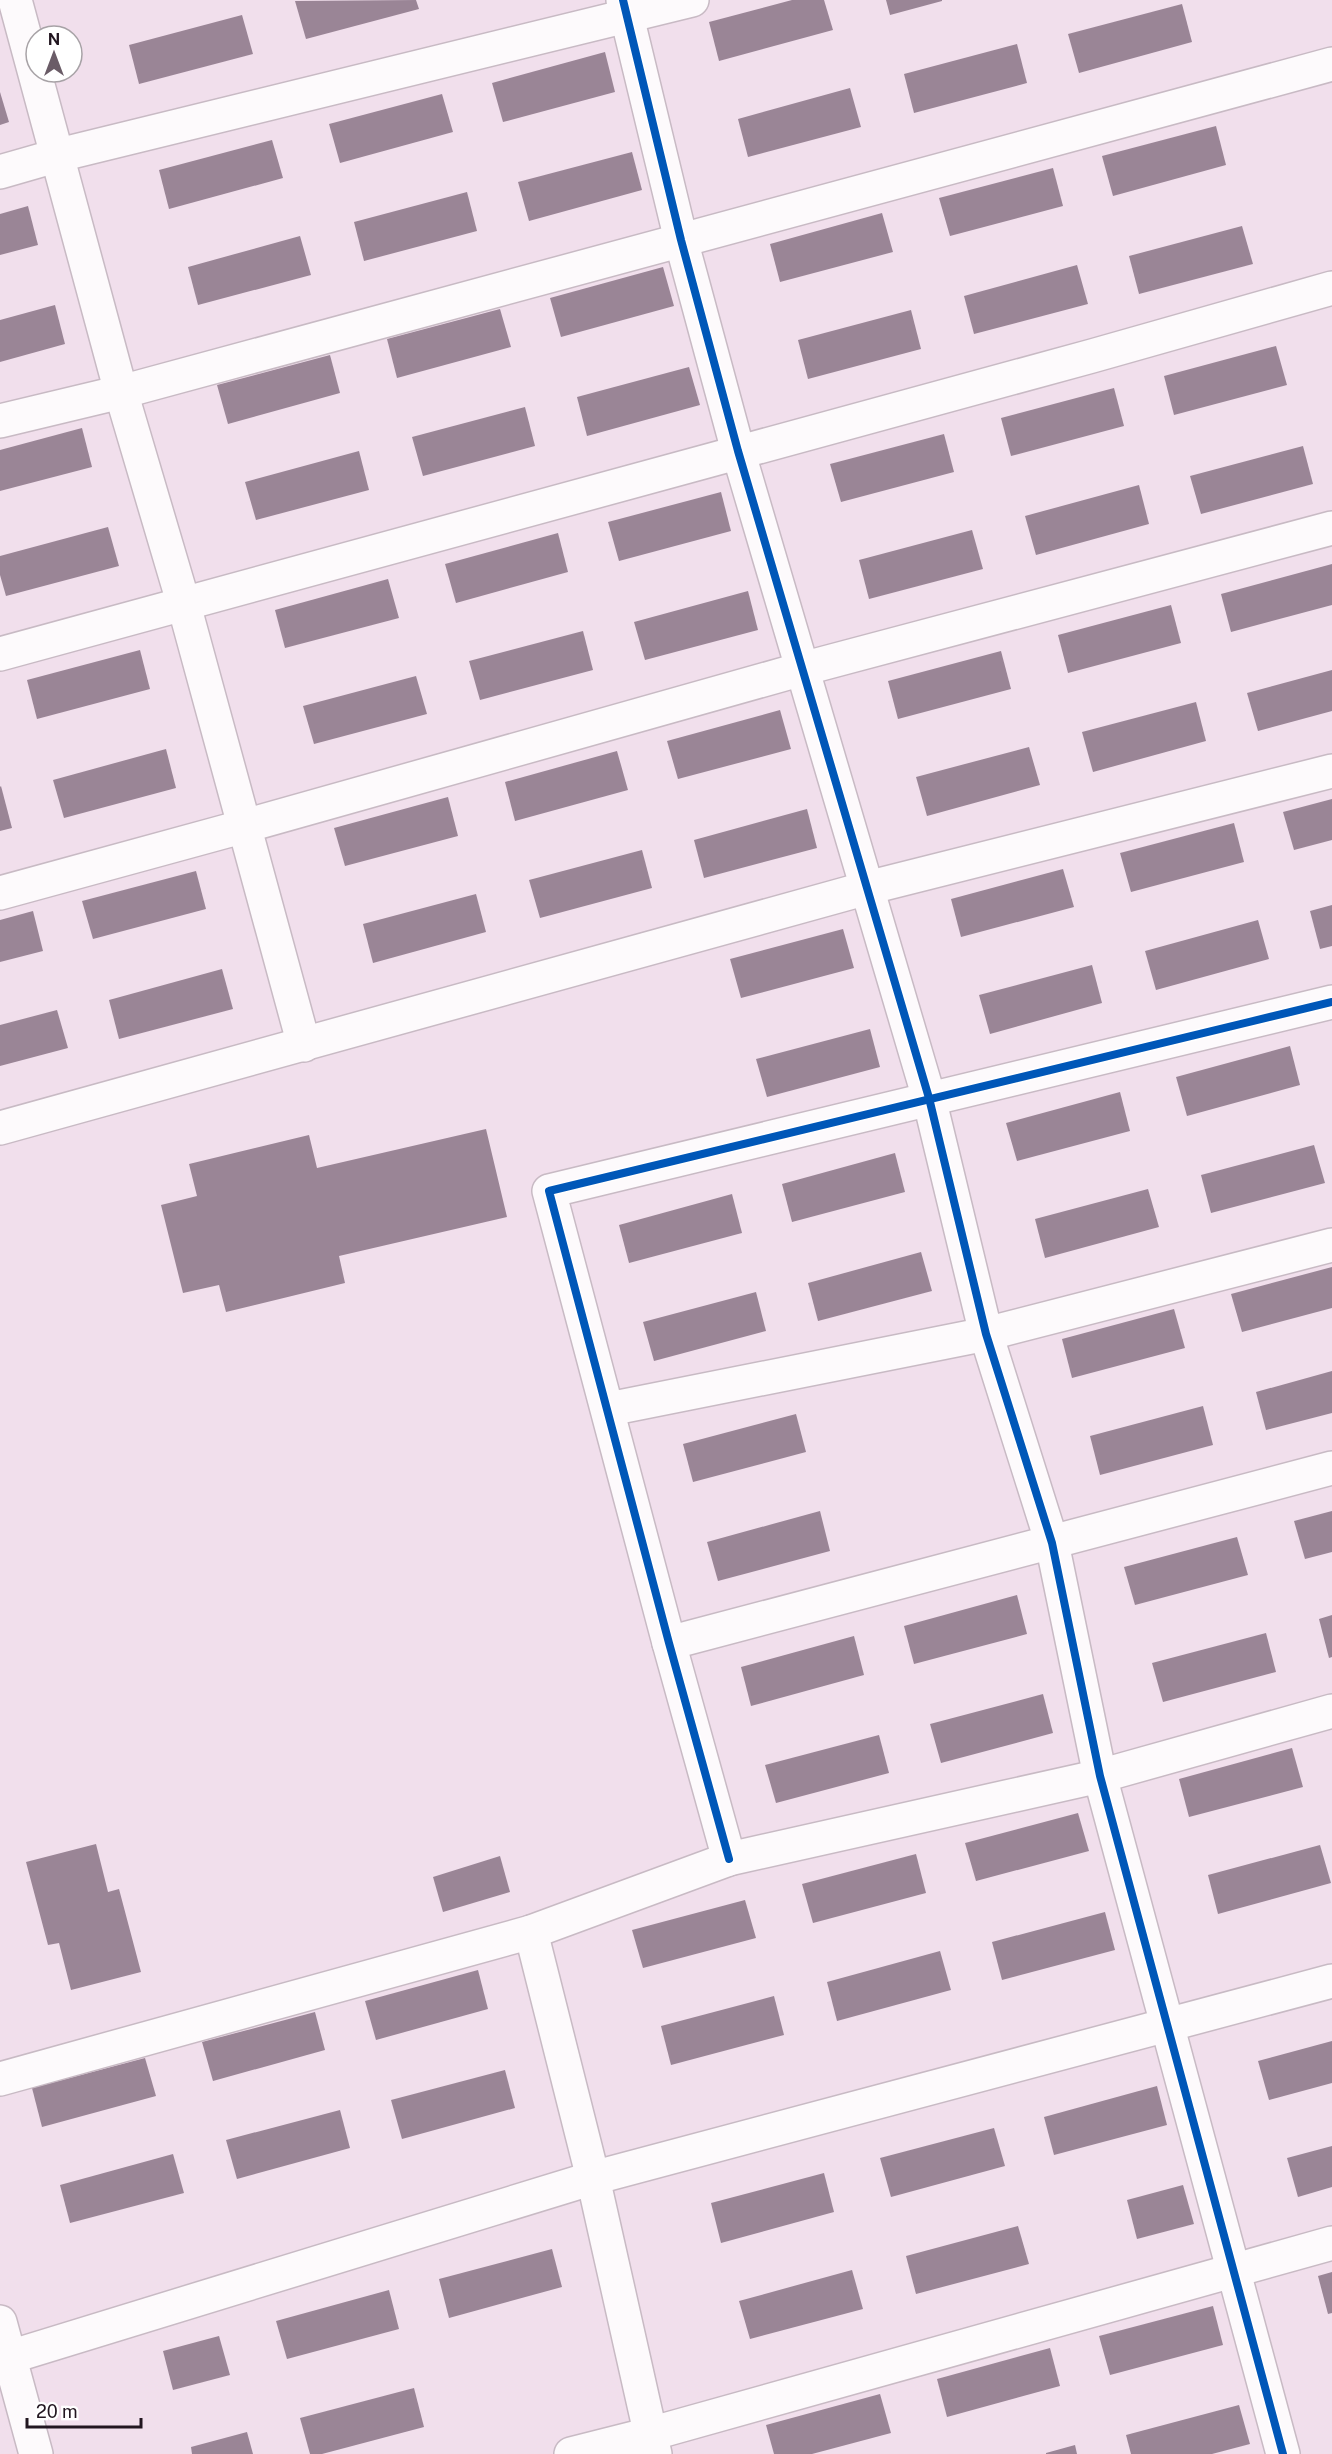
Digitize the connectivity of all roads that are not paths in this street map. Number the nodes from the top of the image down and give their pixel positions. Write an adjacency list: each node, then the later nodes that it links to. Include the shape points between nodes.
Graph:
1 (15, 0): 5 (street)
2 (692, 0): 3 (street)
3 (626, 9): 5 (street); 7 (street)
4 (1332, 64): 7 (street)
5 (58, 155): 6 (street); 9 (street)
6 (0, 172)
7 (681, 240): 9 (street); 11 (street)
8 (1332, 288): 11 (street)
9 (121, 392): 10 (street); 13 (street)
10 (0, 421)
11 (738, 451): 13 (street); 15 (street)
12 (1332, 528): 15 (street)
13 (184, 604): 14 (street); 17 (street)
14 (0, 654)
15 (802, 669): 17 (street); 18 (street)
16 (1332, 771): 18 (street)
17 (245, 826): 19 (street); 21 (street)
18 (867, 888): 21 (street); 22 (street)
19 (0, 893)
20 (1332, 1002): 22 (street)
21 (304, 1045): 23 (street)
22 (929, 1098): 25 (street); 26 (street, via 549,1191)
23 (0, 1128)
24 (1332, 1245): 25 (street)
25 (986, 1334): 26 (street); 28 (street)
26 (609, 1409): 29 (street)
27 (1332, 1468): 28 (street)
28 (1052, 1543): 29 (street); 31 (street)
29 (669, 1642): 32 (street)
30 (1332, 1711): 31 (street)
31 (1100, 1776): 32 (street); 35 (street)
32 (729, 1859): 33 (street)
33 (531, 1932): 36 (street); 37 (street)
34 (1332, 1981): 35 (street)
35 (1166, 2025): 37 (street); 39 (street)
36 (0, 2079)
37 (593, 2178): 41 (street); 42 (street)
38 (1332, 2243): 39 (street)
39 (1233, 2271): 42 (street); 45 (street)
40 (0, 2322): 41 (street)
41 (5, 2359): 43 (street)
42 (653, 2444): 44 (street)
43 (36, 2454)
44 (571, 2454)
45 (1283, 2454)

